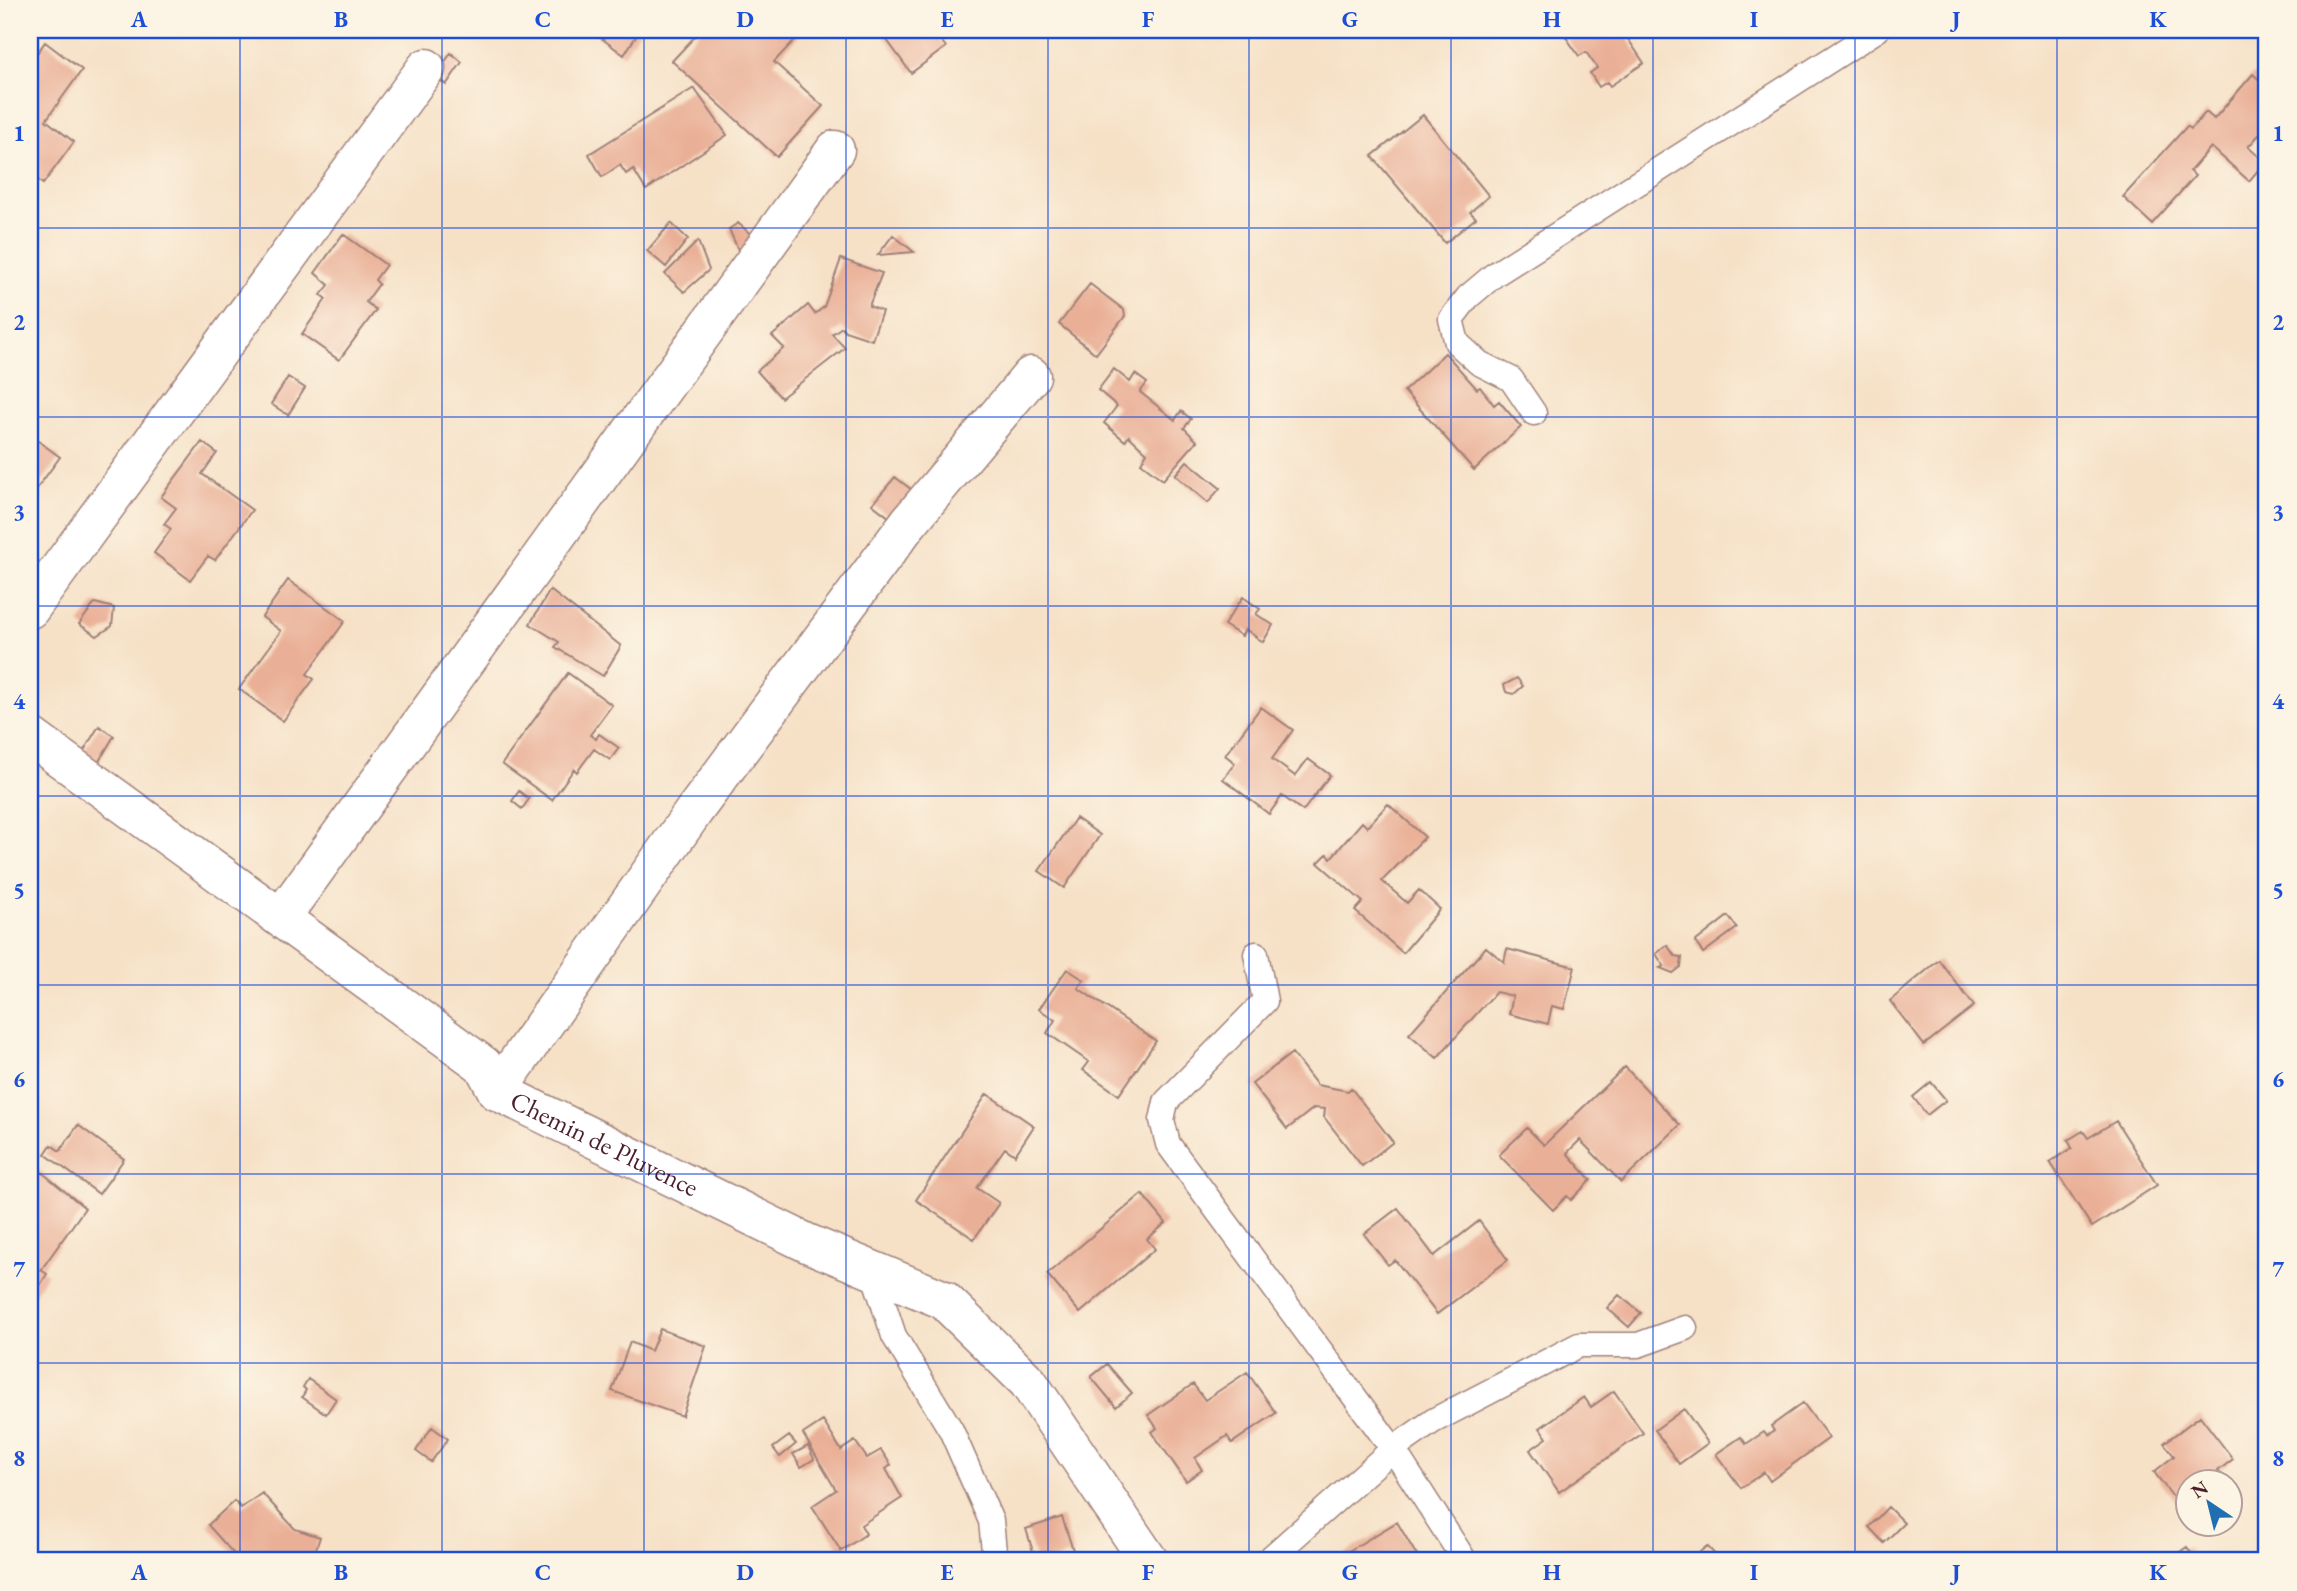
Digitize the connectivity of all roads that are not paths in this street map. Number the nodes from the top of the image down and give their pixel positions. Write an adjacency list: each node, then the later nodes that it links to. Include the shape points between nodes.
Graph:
1 (1877, 30): 5 (lane, via 1494,275 1468,297 1451,319 1457,343 1479,363 1511,379)
2 (426, 68): 6 (street)
3 (835, 150): 8 (street)
4 (1031, 376): 10 (street, via 900,533 694,811)
5 (1534, 413)
6 (30, 609)
7 (30, 736): 8 (street, Chemin de Pluvence)
8 (282, 916): 10 (street, Chemin de Pluvence, via 483,1065)
9 (1256, 954): 13 (lane, via 1265,1001 1166,1102 1162,1120 1168,1144)
10 (497, 1091): 11 (street, Chemin de Pluvence, via 807,1243)
11 (872, 1269): 14 (lane, via 894,1336 951,1430 991,1521); 15 (street, Chemin de Pluvence, via 944,1300 1028,1382)
12 (1685, 1328): 13 (lane, via 1638,1345 1580,1345 1433,1421)
13 (1393, 1449): 16 (lane); 17 (lane)
14 (995, 1561)
15 (1149, 1561)
16 (1267, 1561)
17 (1465, 1561)

